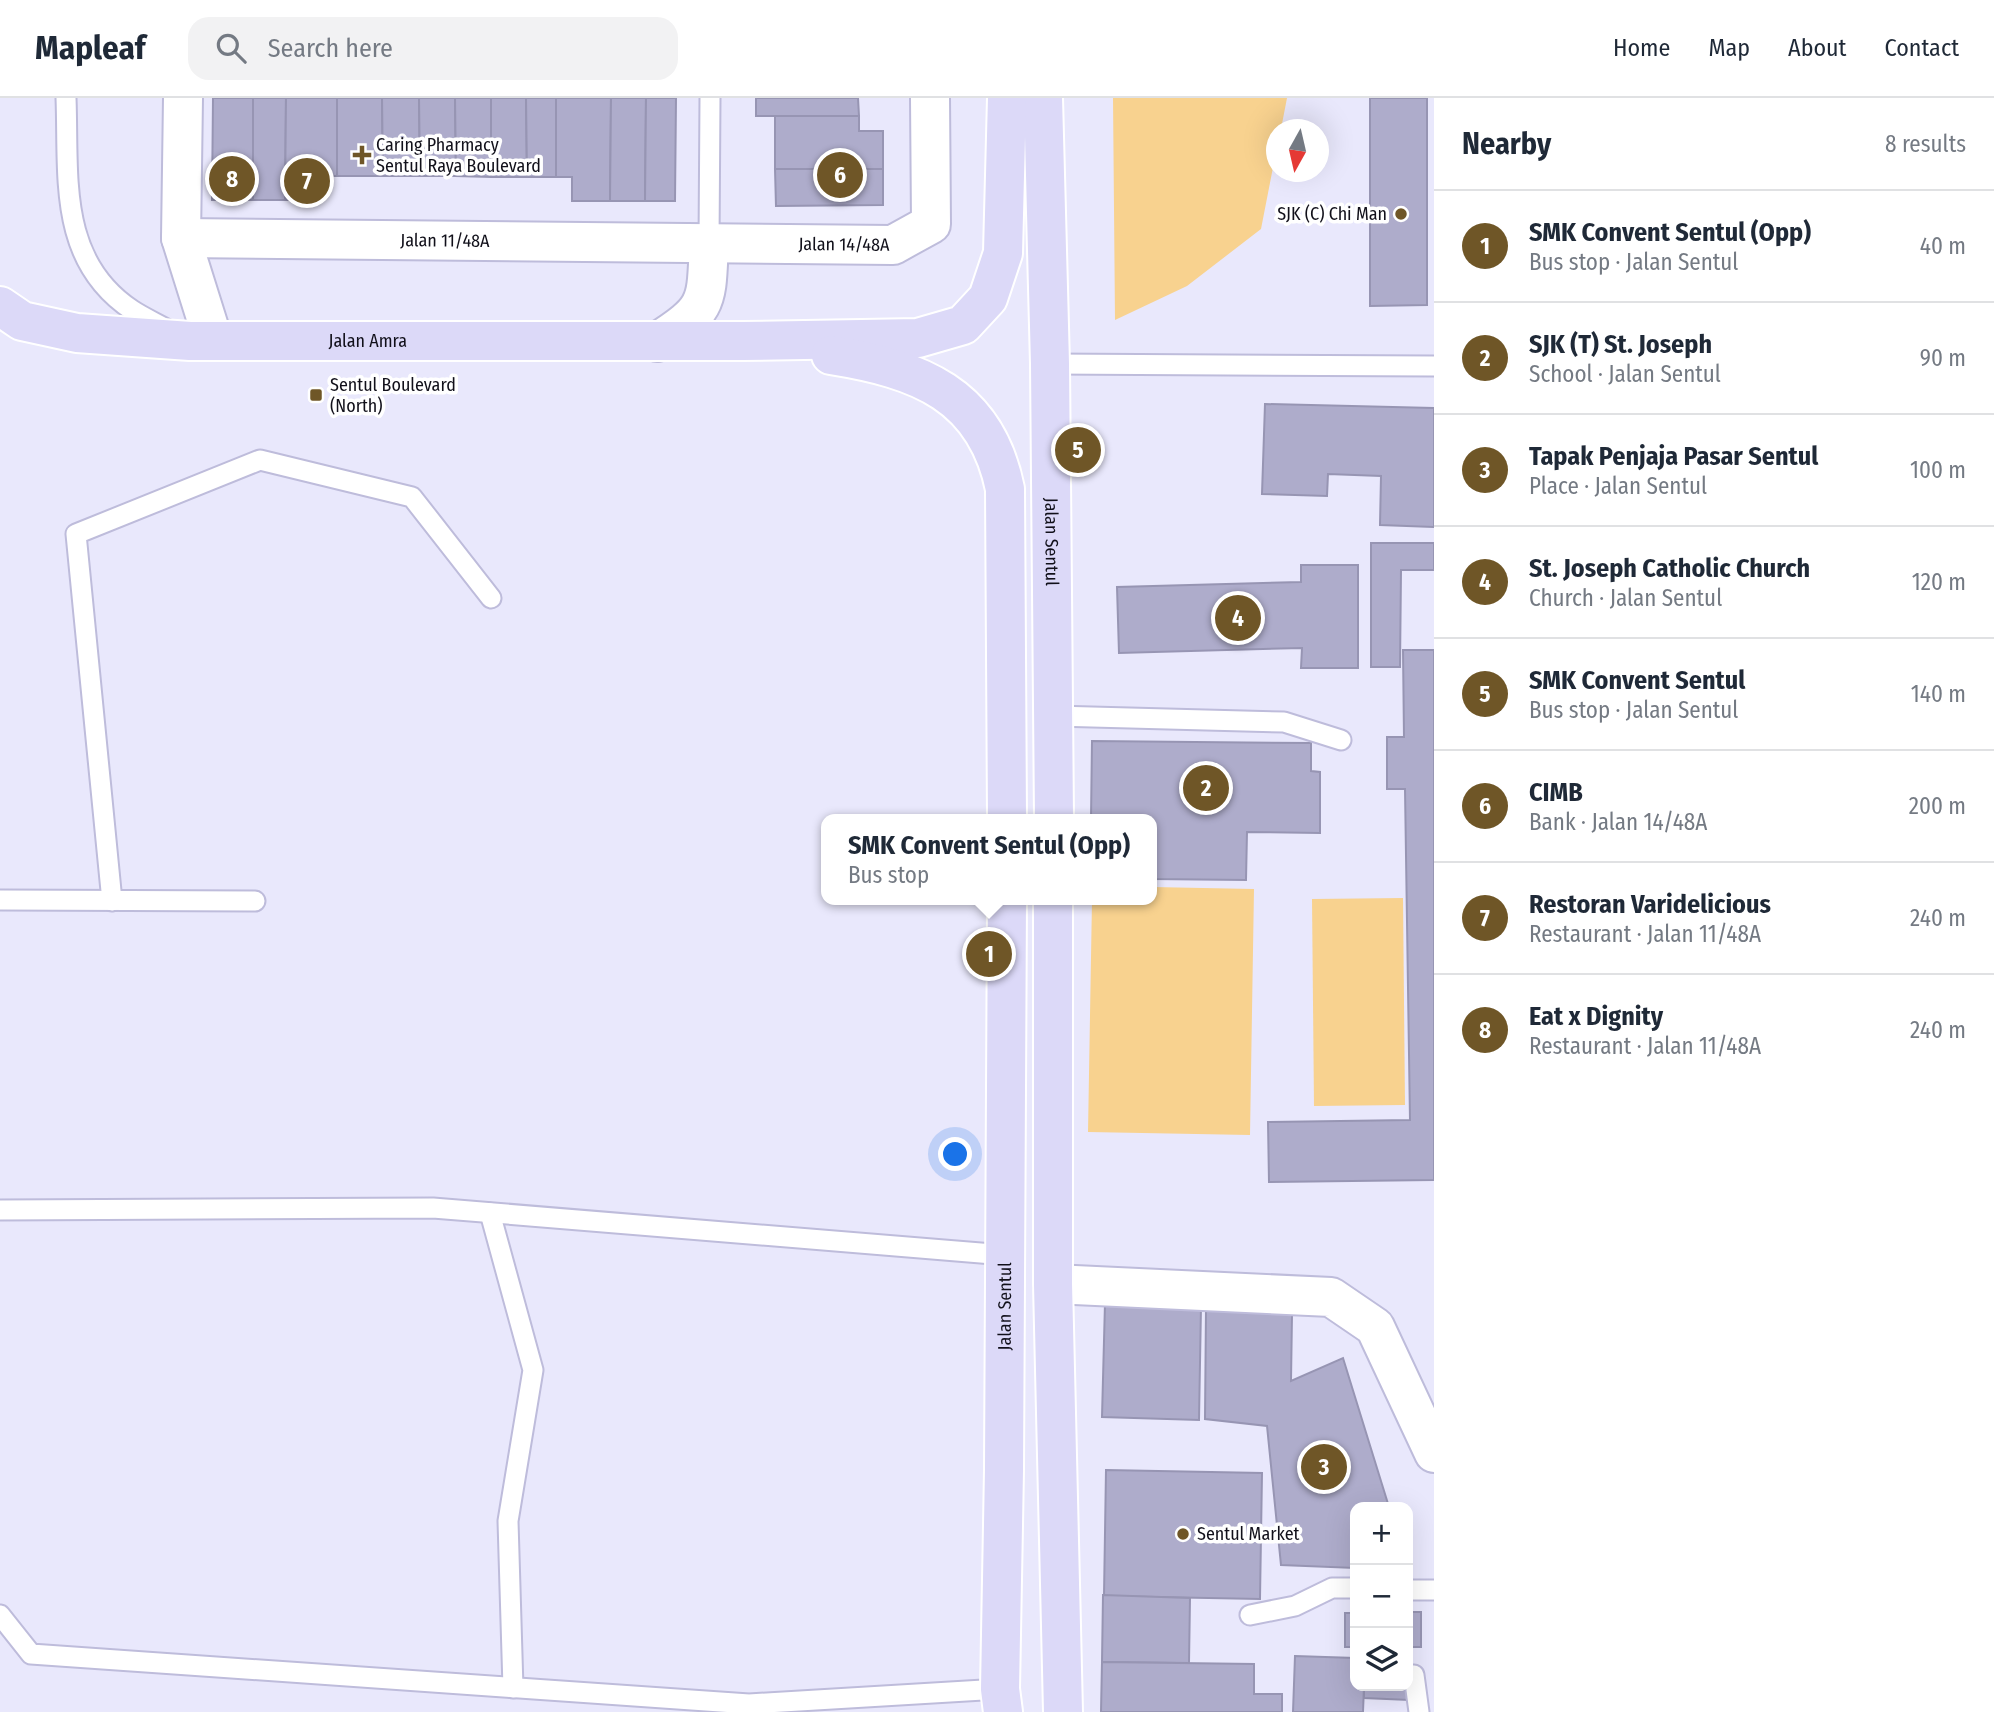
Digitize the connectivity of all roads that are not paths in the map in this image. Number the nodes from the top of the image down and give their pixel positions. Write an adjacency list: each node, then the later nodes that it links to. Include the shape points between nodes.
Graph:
1 (66, 98): 10 (lane, via 70,208 79,249 105,286 131,310)
2 (183, 98): 7 (street)
3 (710, 98): 8 (lane)
4 (930, 98): 8 (street, Jalan 14/48A, via 931,223 893,245)
5 (1007, 98): 11 (main road, via 1003,253 988,298 963,325 918,338)
6 (1043, 98): 13 (main road, Jalan Sentul)
7 (181, 237): 8 (street, Jalan 11/48A); 10 (street)
8 (709, 243): 12 (street, via 706,296 690,321)
9 (0, 306): 10 (main road, Jalan Amra, via 22,321 77,333)
10 (201, 341): 12 (main road, Jalan Amra)
11 (743, 341): 12 (main road, Jalan Amra); 18 (main road, via 850,358 934,383 964,405 985,430 999,460 1005,489)
12 (657, 342)
13 (1050, 364): 14 (lane); 16 (main road, Jalan Sentul)
14 (1434, 366)
15 (491, 598): 21 (lane, via 412,497 260,460 76,534)
16 (1054, 716): 17 (lane, via 1284,722); 19 (main road, Jalan Sentul)
17 (1341, 740)
18 (1007, 814)
19 (1054, 814)
20 (0, 900): 21 (lane)
21 (112, 901): 22 (lane)
22 (255, 901)
23 (1007, 905): 27 (main road, Jalan Sentul)
24 (1053, 905): 28 (main road)
25 (0, 1210): 26 (lane, via 433,1208)
26 (490, 1213): 27 (lane); 36 (lane, via 533,1370 508,1521)
27 (1005, 1255): 37 (main road, Jalan Sentul)
28 (1053, 1284): 29 (street, via 1331,1297 1375,1327); 38 (main road)
29 (1434, 1453)
30 (1350, 1588): 34 (lane, via 1332,1588 1295,1606)
31 (1413, 1590): 32 (lane)
32 (1434, 1590)
33 (0, 1615): 36 (lane, via 31,1654)
34 (1250, 1615)
35 (1414, 1675): 39 (lane)
36 (513, 1688): 37 (lane, via 749,1704)
37 (1001, 1700)
38 (1063, 1712)
39 (1419, 1712)

